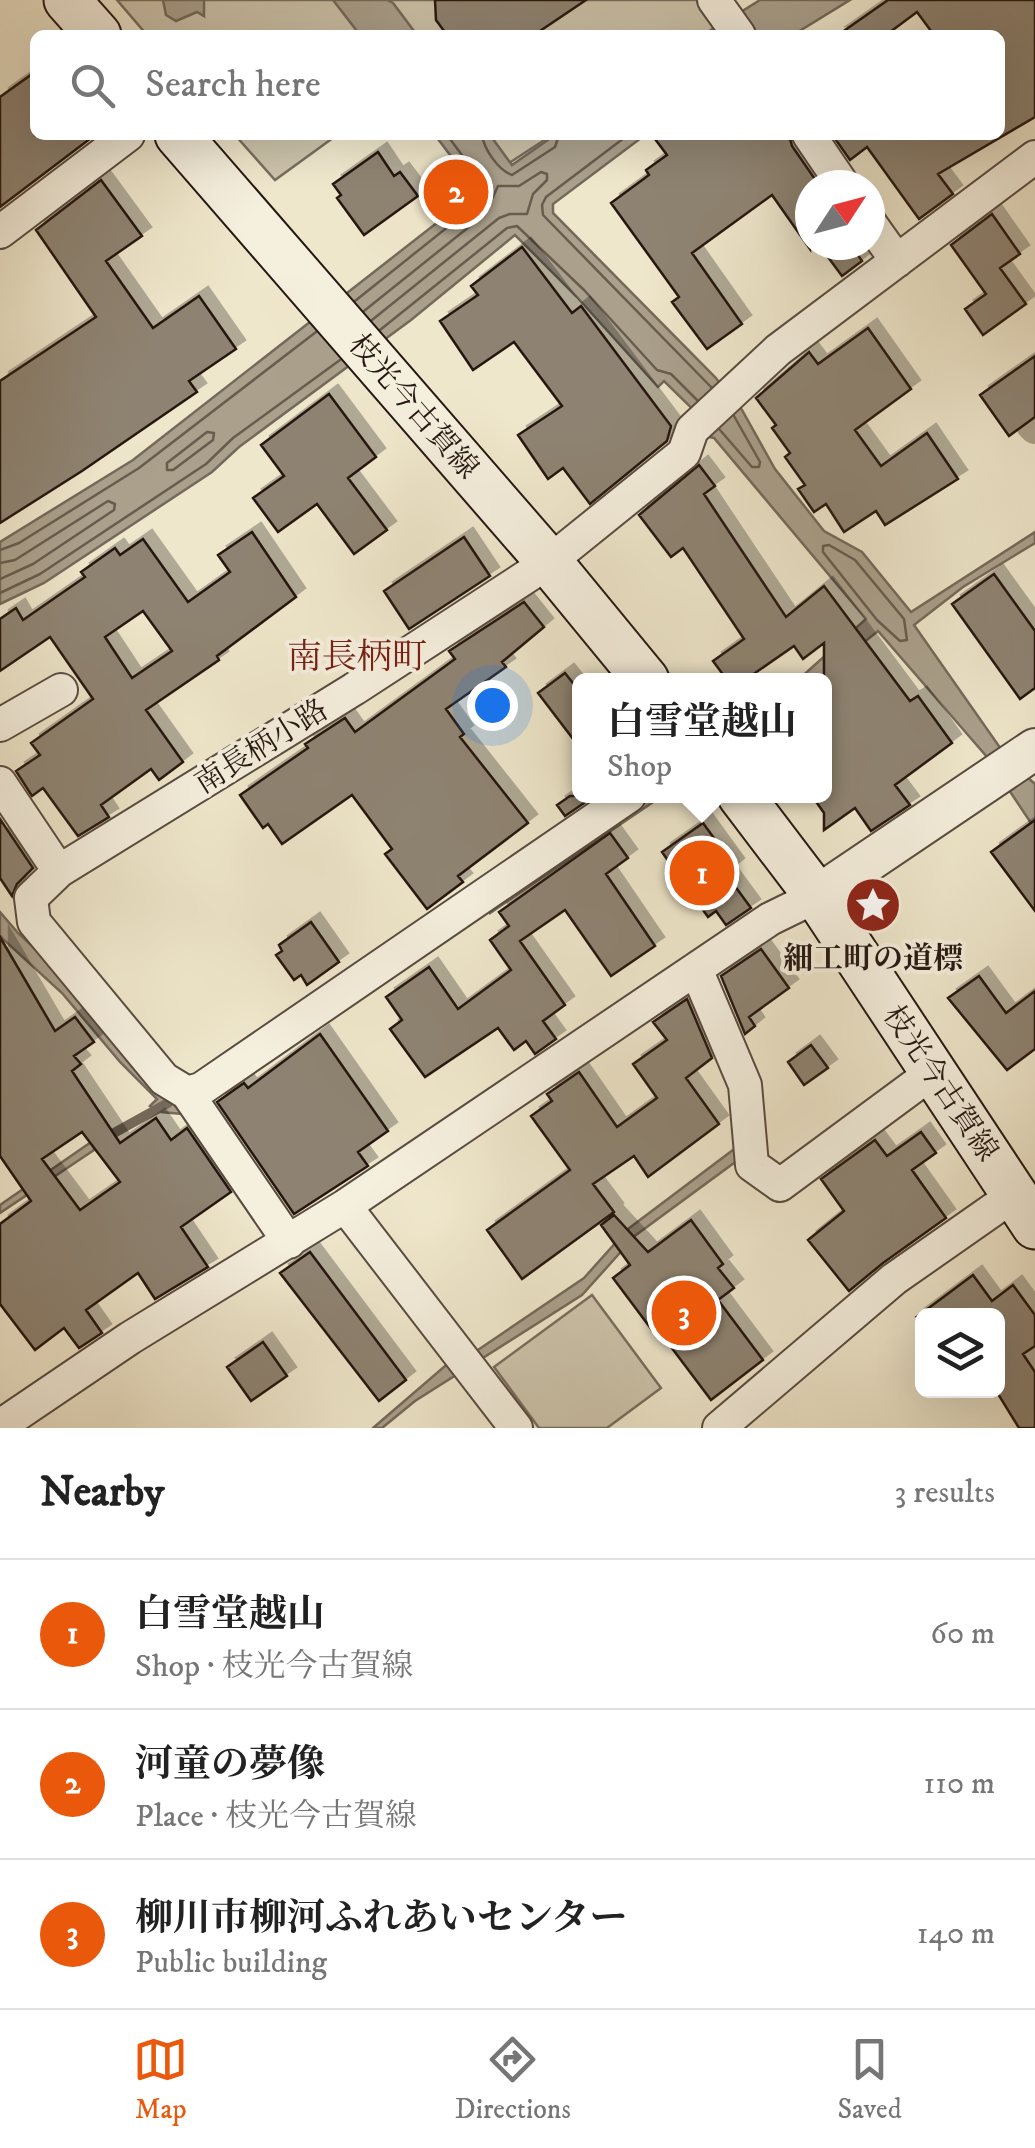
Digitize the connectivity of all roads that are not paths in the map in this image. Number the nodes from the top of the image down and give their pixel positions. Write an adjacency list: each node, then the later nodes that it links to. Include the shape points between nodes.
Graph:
1 (67, 0): 2 (main road)
2 (94, 30)
3 (121, 140): 8 (street)
4 (182, 140): 11 (main road, 枝光今古賀線)
5 (812, 140): 7 (street)
6 (1035, 157): 10 (street, 南長柄小路)
7 (833, 170)
8 (0, 232)
9 (885, 245): 10 (street)
10 (896, 261): 11 (street, 南長柄小路, via 731,390 692,430 684,453)
11 (549, 562): 12 (main road, 枝光今古賀線); 19 (street, 南長柄小路)
12 (640, 673)
13 (61, 690): 14 (street)
14 (0, 725)
15 (1014, 763): 20 (street)
16 (0, 784): 19 (street)
17 (620, 803): 23 (street, via 200,1089)
18 (746, 803): 20 (main road, 枝光今古賀線)
19 (59, 871): 23 (street, 南長柄小路, via 31,898 34,922 164,1079)
20 (817, 896): 21 (street); 22 (main road, 枝光今古賀線)
21 (696, 969): 22 (street, via 745,1084 752,1164 780,1185); 24 (street)
22 (934, 1072): 25 (main road, 枝光今古賀線)
23 (194, 1101): 26 (street)
24 (345, 1206): 26 (street); 28 (street)
25 (1025, 1211): 29 (street, via 889,1284)
26 (289, 1242): 27 (street)
27 (0, 1426)
28 (516, 1428)
29 (719, 1428)

